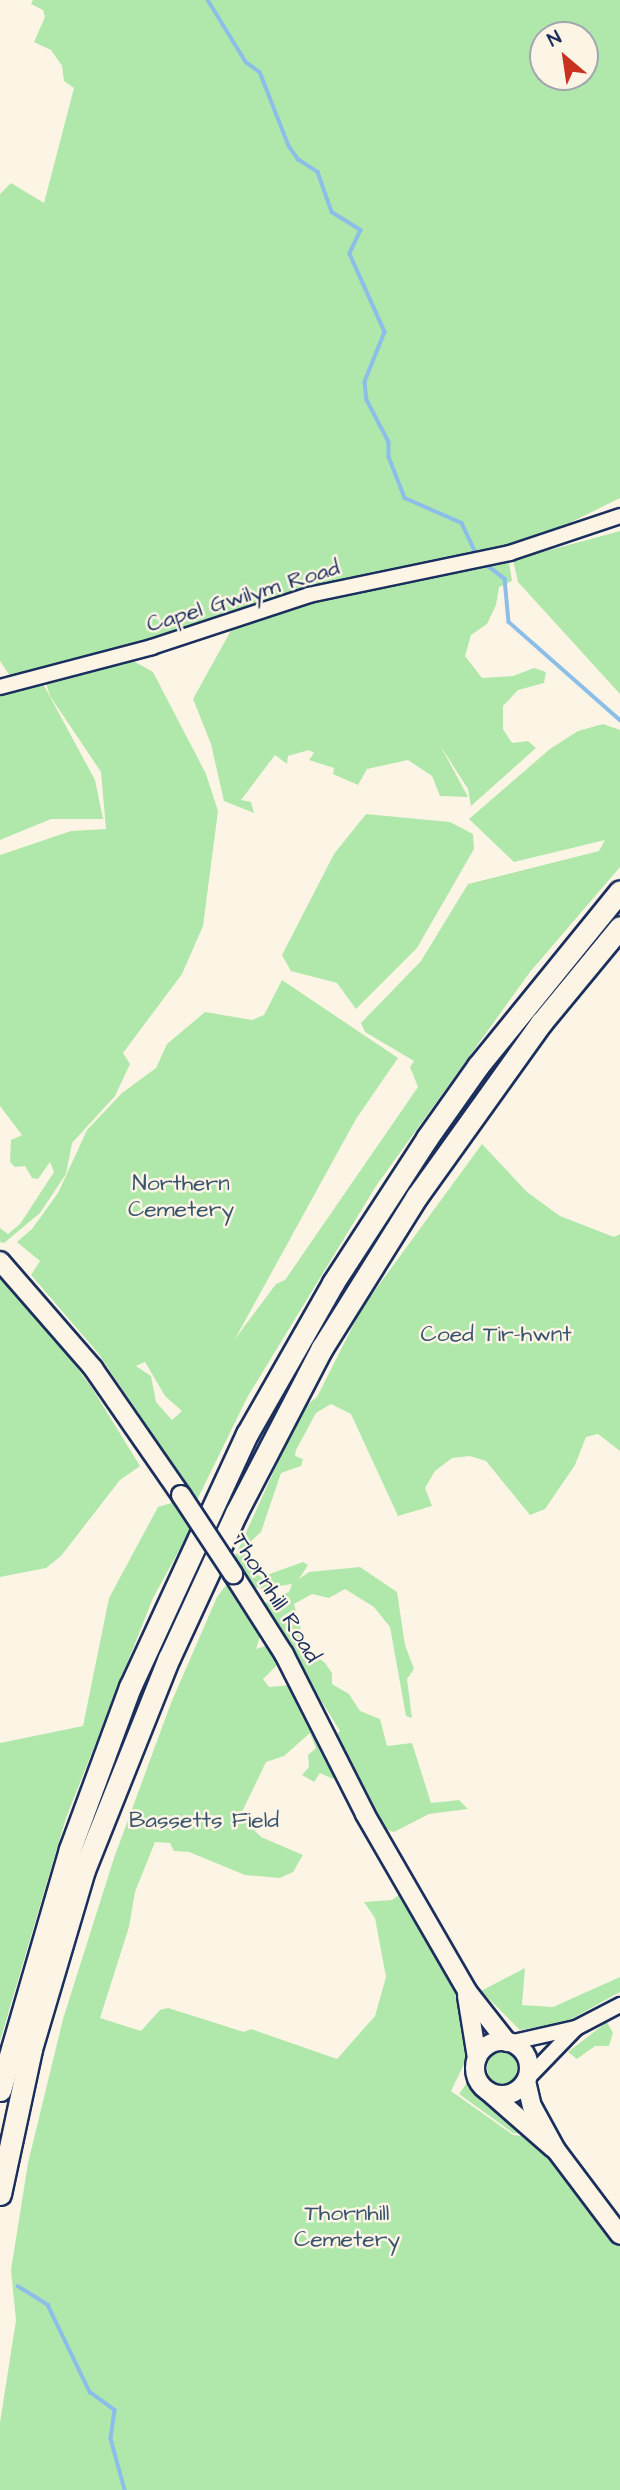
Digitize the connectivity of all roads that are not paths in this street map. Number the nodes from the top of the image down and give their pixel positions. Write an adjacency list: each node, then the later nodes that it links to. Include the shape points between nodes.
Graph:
1 (620, 516): 2 (street, Capel Gwilym Road, via 510,553 309,595 164,643)
2 (0, 687)
3 (620, 891): 12 (highway, via 495,1045 427,1138 327,1293 247,1434 125,1700 70,1849)
4 (620, 927): 15 (highway, via 541,1023 417,1196 322,1348 248,1489 173,1648 84,1870 32,2049)
5 (0, 1261): 6 (main road, Thornhill Road, bridge, via 93,1368 284,1654 365,1814)
6 (467, 1991): 9 (main road, Thornhill Road); 10 (main road, Thornhill Road)
7 (620, 2005): 8 (street)
8 (576, 2028): 9 (street); 11 (street)
9 (508, 2043): 10 (main road, via 489,2045); 11 (main road, Thornhill Road, via 526,2057)
10 (477, 2058): 13 (main road, Thornhill Road, via 476,2077)
11 (526, 2080): 13 (main road, via 509,2094); 14 (main road, Thornhill Road, via 532,2106)
12 (0, 2090)
13 (489, 2092): 14 (main road, Thornhill Road)
14 (556, 2150): 16 (main road, Thornhill Road)
15 (0, 2194)
16 (620, 2235)

